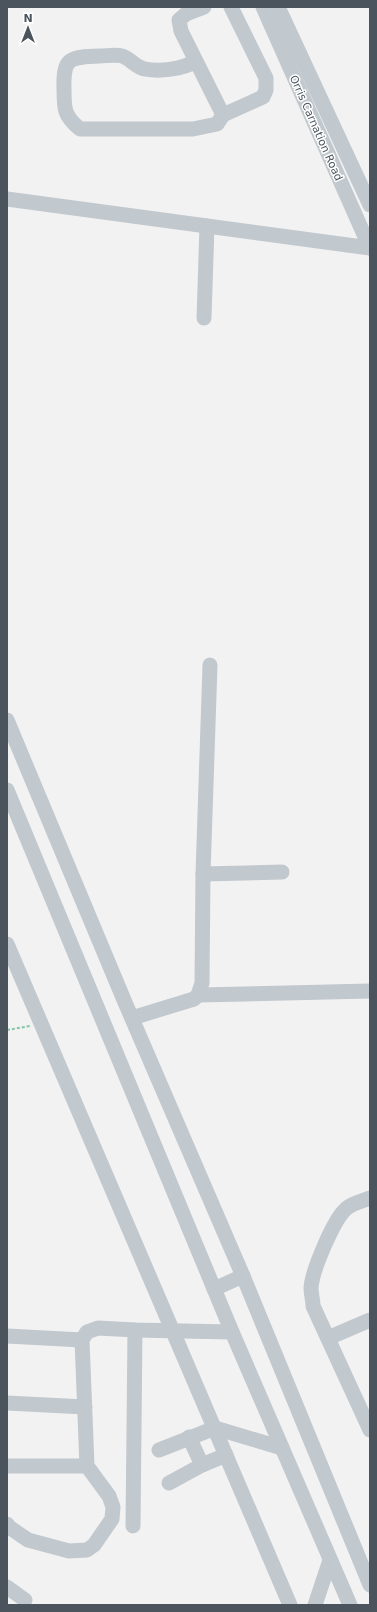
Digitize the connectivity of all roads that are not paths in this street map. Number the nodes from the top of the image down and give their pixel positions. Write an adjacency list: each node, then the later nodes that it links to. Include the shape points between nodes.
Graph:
1 (204, 7): 4 (street, via 186,14 179,20 181,31)
2 (231, 7): 5 (street, via 266,78 266,90 263,97)
3 (273, 8): 7 (street, Orris Carnation Road); 9 (street, Orris Carnation Road)
4 (196, 61): 5 (street); 5 (street, via 186,67 145,70 121,55 78,57 69,62 63,72 64,109 70,121 80,129 194,129 217,124)
5 (223, 115)
6 (7, 199): 8 (street)
7 (370, 206)
8 (207, 226): 9 (street); 10 (street)
9 (370, 248)
10 (204, 318)
11 (210, 665): 15 (street)
12 (7, 720): 19 (street)
13 (7, 790): 22 (street)
14 (282, 872): 15 (street)
15 (203, 874): 18 (street, via 202,983)
16 (7, 944): 25 (street)
17 (370, 991): 18 (street)
18 (198, 995): 19 (street, via 194,999)
19 (132, 1018): 21 (street)
20 (370, 1198): 28 (street, via 349,1206 342,1213 316,1269 311,1288 313,1306)
21 (243, 1276): 22 (street); 45 (street)
22 (214, 1289): 26 (street)
23 (370, 1320): 28 (street)
24 (135, 1330): 25 (street); 29 (street, via 98,1328 87,1332); 43 (street)
25 (172, 1331): 26 (street); 32 (street)
26 (232, 1332): 35 (street)
27 (7, 1336): 29 (street)
28 (328, 1338): 33 (street)
29 (82, 1340): 31 (street)
30 (7, 1402): 31 (street)
31 (85, 1407): 40 (street)
32 (215, 1428): 34 (street); 35 (street); 37 (street)
33 (370, 1430)
34 (189, 1437): 36 (street); 38 (street)
35 (282, 1448): 44 (street)
36 (159, 1450)
37 (226, 1455): 38 (street); 48 (street)
38 (202, 1465): 41 (street)
39 (7, 1466): 40 (street)
40 (87, 1466): 42 (street, via 109,1496 113,1506 112,1519 94,1545 87,1550 69,1551 28,1540)
41 (169, 1484)
42 (7, 1524)
43 (133, 1526)
44 (330, 1560): 49 (street); 50 (street)
45 (370, 1585)
46 (7, 1587): 47 (street)
47 (25, 1600)
48 (290, 1605)
49 (315, 1605)
50 (350, 1605)

